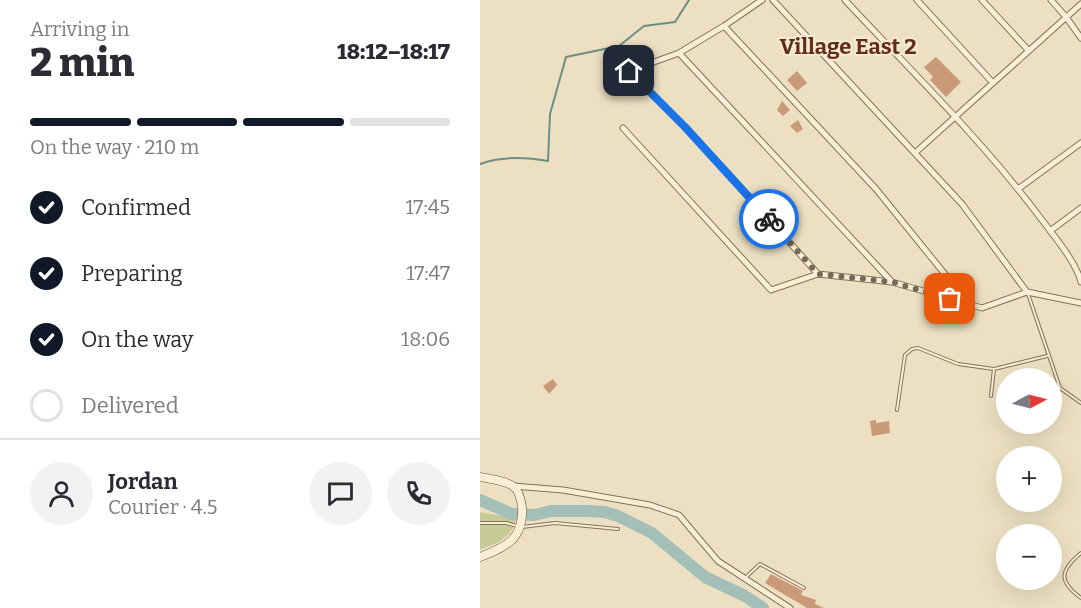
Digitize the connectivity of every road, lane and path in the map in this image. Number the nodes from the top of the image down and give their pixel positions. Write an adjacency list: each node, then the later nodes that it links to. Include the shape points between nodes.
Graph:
1 (762, 0): 9 (street)
2 (773, 0): 17 (street)
3 (845, 0): 14 (street)
4 (917, 0): 13 (street)
5 (982, 0): 11 (street)
6 (1051, 0): 8 (street)
7 (1081, 4): 8 (street)
8 (1066, 17): 10 (street); 11 (street)
9 (724, 26): 12 (street); 26 (street, via 876,189)
10 (1081, 38)
11 (1029, 51): 13 (street)
12 (679, 53): 21 (street, via 629,71); 22 (street)
13 (993, 83): 14 (street)
14 (955, 118): 17 (street); 18 (street)
15 (623, 128): 21 (street, via 771,290)
16 (1081, 143): 18 (street)
17 (916, 153): 24 (street, via 962,204)
18 (1018, 189): 20 (street)
19 (1081, 208): 20 (street)
20 (1050, 231): 23 (street)
21 (818, 274): 22 (street)
22 (892, 282): 26 (street)
23 (1081, 282)
24 (1027, 292): 25 (street); 26 (street, via 982,308); 27 (lane)
25 (1081, 303)
26 (970, 305)
27 (1047, 357): 28 (lane); 30 (lane, via 1060,388)
28 (994, 369): 29 (lane); 31 (lane, via 958,364 912,349 905,355)
29 (991, 396)
30 (1081, 403)
31 (897, 410)
32 (480, 477): 33 (main road)
33 (513, 486): 35 (main road, via 522,506); 39 (street, via 594,495 650,505 679,515 718,561)
34 (480, 523): 35 (lane)
35 (521, 524): 36 (lane); 38 (main road, via 518,535 505,546)
36 (618, 529)
37 (1081, 553): 41 (lane, via 1072,560 1064,580)
38 (480, 557)
39 (746, 578): 40 (lane, via 760,564); 42 (street)
40 (804, 588)
41 (1081, 598)
42 (790, 608)

